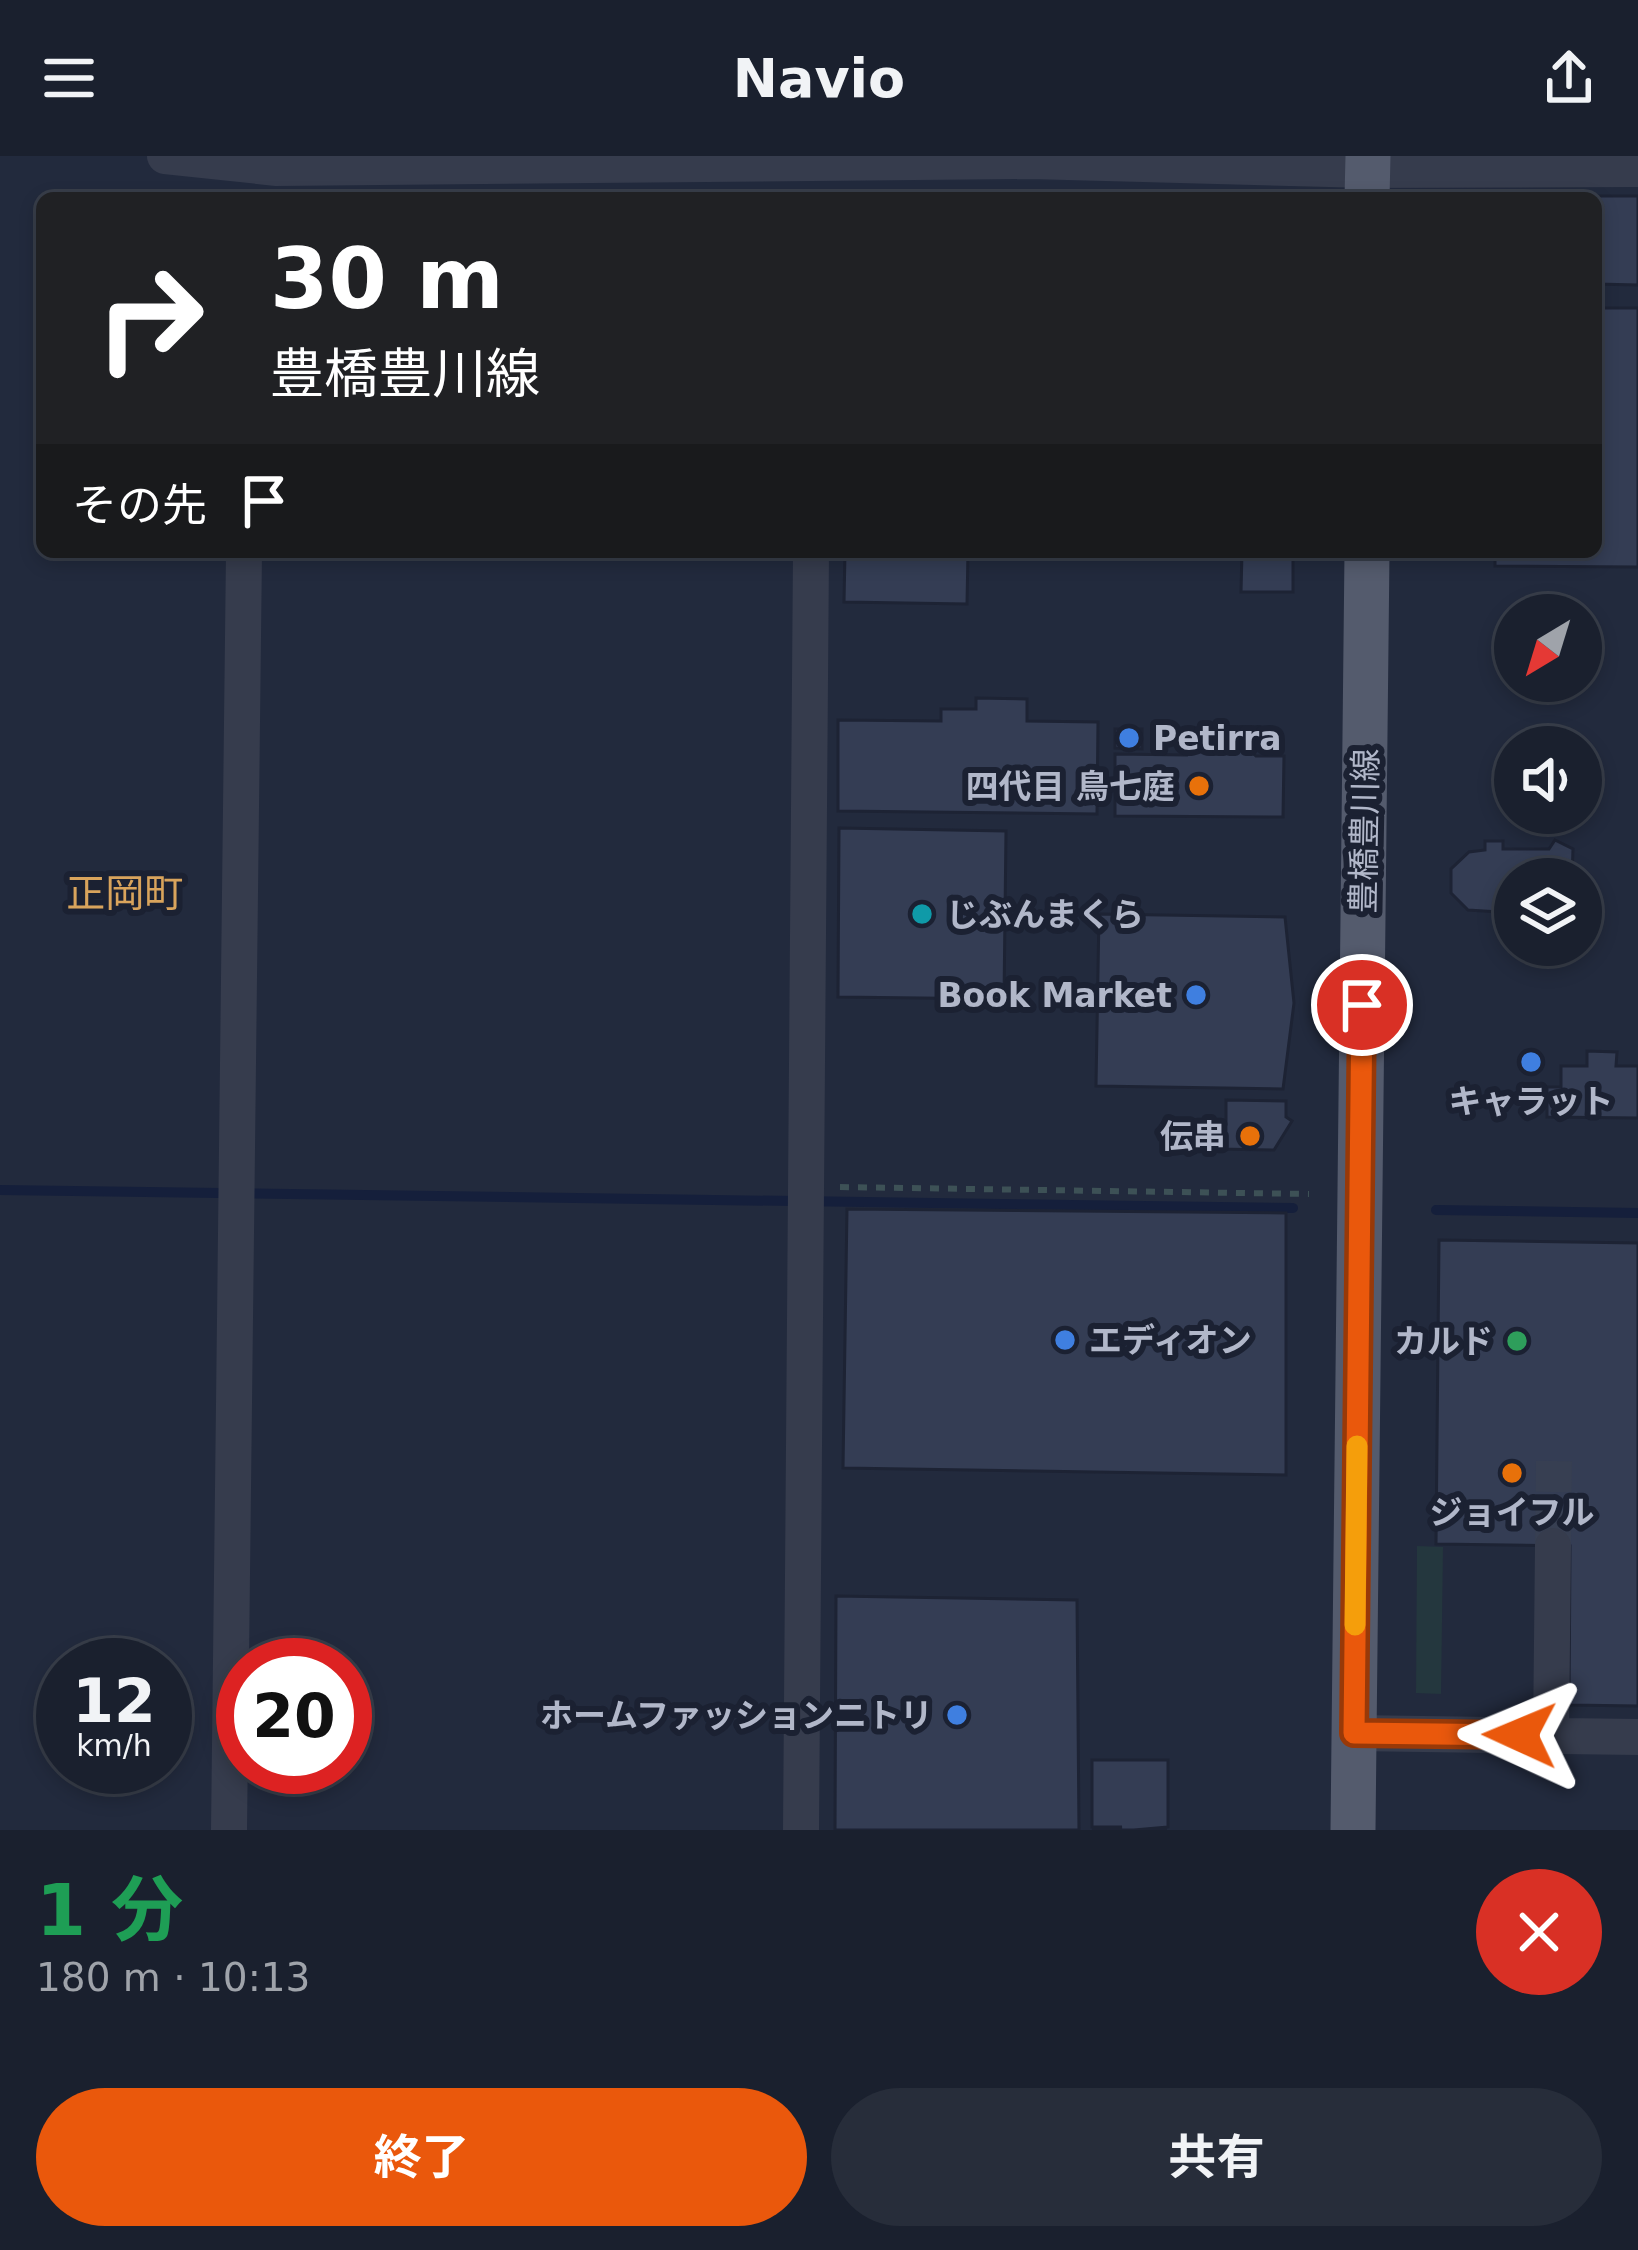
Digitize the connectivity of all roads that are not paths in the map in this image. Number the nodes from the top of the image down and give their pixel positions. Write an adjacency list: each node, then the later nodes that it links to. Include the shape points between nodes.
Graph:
1 (165, 156): 4 (street)
2 (725, 160): 4 (street); 6 (street)
3 (1638, 169): 5 (street)
4 (249, 173)
5 (1368, 175): 6 (street, via 1031,161)
6 (817, 180)
7 (244, 558): 14 (street)
8 (811, 558): 15 (street)
9 (1366, 558): 11 (main road, 豊橋豊川線)
10 (1552, 1546): 12 (street)
11 (1354, 1733): 12 (street); 16 (main road, 豊橋豊川線)
12 (1551, 1736): 13 (street)
13 (1638, 1737)
14 (229, 1830)
15 (801, 1830)
16 (1353, 1830)

